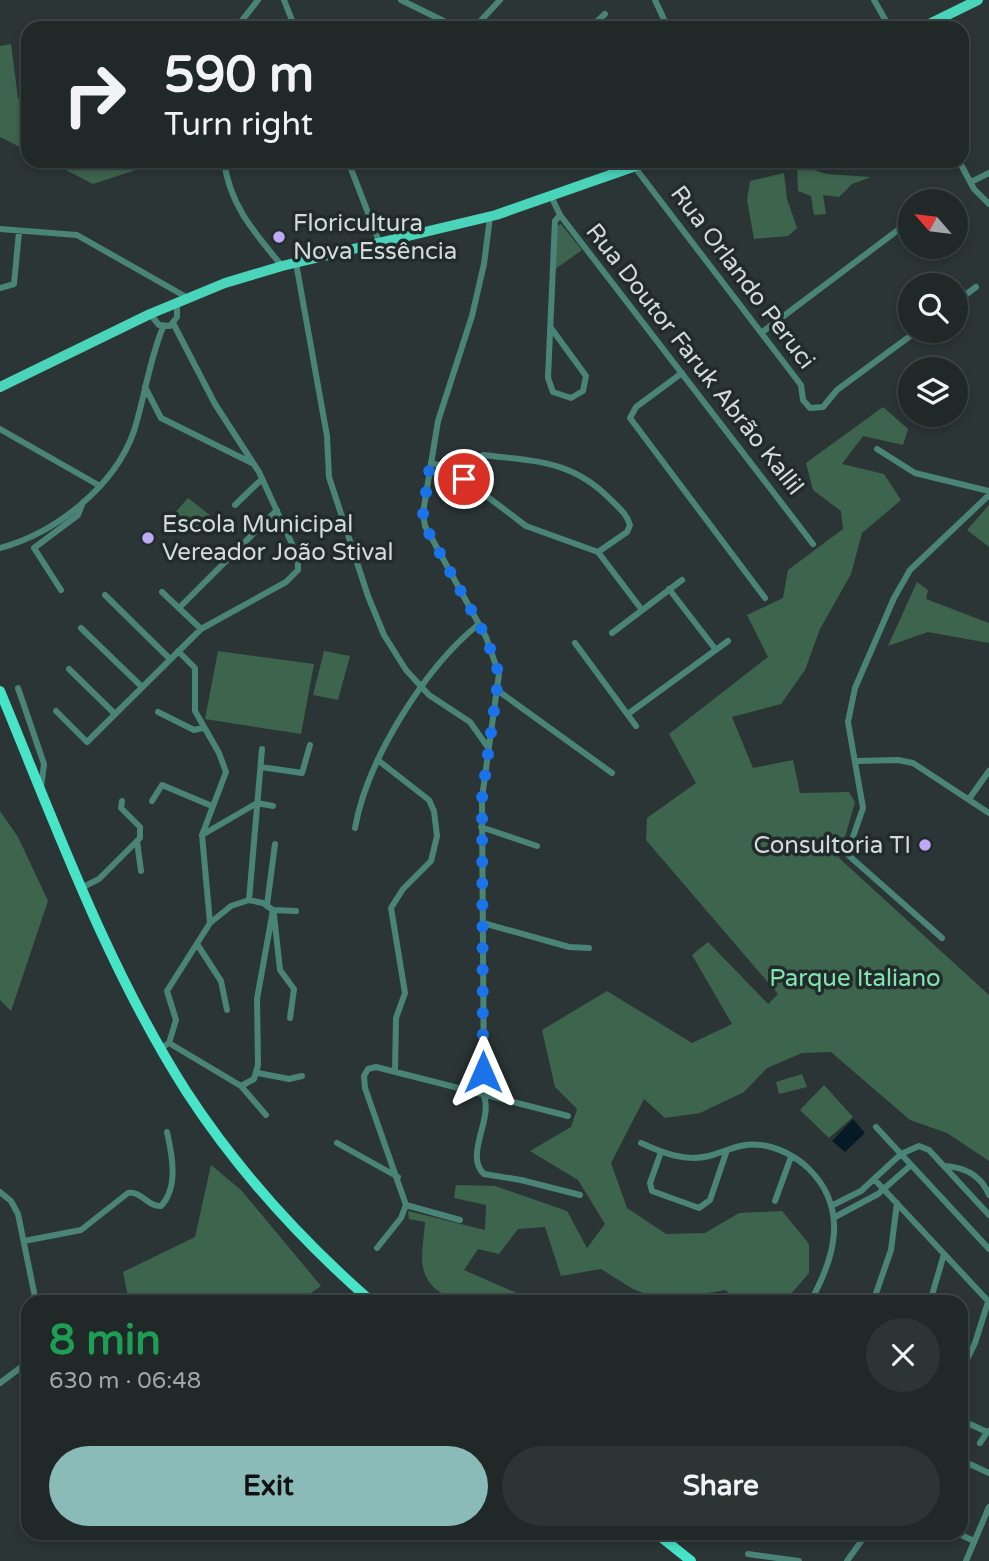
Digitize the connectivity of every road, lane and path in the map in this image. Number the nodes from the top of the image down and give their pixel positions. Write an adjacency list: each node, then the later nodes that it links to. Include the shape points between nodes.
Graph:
1 (258, 0): 9 (street)
2 (284, 0): 10 (street)
3 (401, 0): 11 (street)
4 (500, 0): 12 (street)
5 (655, 0): 14 (street)
6 (874, 0): 15 (street)
7 (978, 0): 16 (main road)
8 (605, 14): 13 (street)
9 (242, 21)
10 (292, 21)
11 (444, 21)
12 (480, 21)
13 (598, 21)
14 (665, 21)
15 (886, 21)
16 (935, 21)
17 (225, 168): 33 (street, via 240,214)
18 (351, 168): 31 (street)
19 (623, 168): 24 (main road)
20 (636, 168): 42 (street, Rua Orlando Peruci)
21 (963, 168): 23 (street)
22 (989, 173): 23 (street)
23 (971, 182): 25 (street)
24 (551, 196): 26 (street, Rua Doutor Faruk Abrão Kallil); 27 (main road)
25 (989, 204)
26 (560, 215): 41 (street, via 556,219); 44 (street, Rua Doutor Faruk Abrão Kallil)
27 (490, 217): 31 (main road); 51 (street, via 479,289 439,415)
28 (0, 229): 30 (street)
29 (898, 230): 42 (street)
30 (19, 232): 35 (street, via 14,284); 37 (street, via 77,235)
31 (380, 244): 32 (main road)
32 (296, 263): 33 (main road); 81 (street, via 332,489 388,643)
33 (282, 266): 37 (main road)
34 (976, 287): 36 (street)
35 (0, 288)
36 (968, 293)
37 (182, 300): 38 (main road); 39 (street)
38 (150, 314): 40 (street); 45 (main road)
39 (173, 323): 40 (street); 50 (street, via 215,404)
40 (163, 327): 46 (street)
41 (551, 328): 41 (street, via 584,371 587,381 575,397 553,393 548,378)
42 (761, 333): 43 (street, Rua Orlando Peruci, via 801,385 805,404 814,409 823,407 837,390)
43 (901, 343)
44 (682, 373): 58 (street, Rua Doutor Faruk Abrão Kallil); 66 (street, via 631,414 632,422)
45 (2, 384)
46 (144, 386): 50 (street, via 161,418); 53 (street, via 129,443)
47 (0, 429): 53 (street)
48 (877, 449): 54 (street, via 915,473)
49 (483, 455): 60 (street, via 561,465 594,484 626,515 630,525)
50 (254, 464): 52 (street)
51 (431, 464): 60 (street, via 526,526); 69 (street, via 425,526)
52 (262, 479): 56 (street); 57 (street)
53 (100, 486): 55 (street)
54 (989, 493): 94 (street, via 919,561 894,598 849,705)
55 (83, 502): 59 (street, via 31,536); 62 (street, via 78,514 34,548)
56 (235, 505)
57 (277, 510): 67 (street); 71 (street, via 298,557 298,570 286,582)
58 (813, 544)
59 (0, 548)
60 (598, 552): 68 (street)
61 (682, 580): 63 (street)
62 (61, 590)
63 (669, 590): 68 (street); 75 (street)
64 (162, 592): 67 (street)
65 (105, 595): 77 (street)
66 (765, 598)
67 (179, 608): 71 (street)
68 (642, 610): 72 (street)
69 (479, 624): 81 (street, via 446,652); 82 (street, via 497,661)
70 (81, 628): 79 (street)
71 (201, 629): 76 (street)
72 (612, 633)
73 (728, 641): 75 (street)
74 (575, 643): 87 (street)
75 (716, 650): 87 (street)
76 (178, 651): 77 (street); 89 (street, via 195,668 195,711)
77 (170, 659): 79 (street)
78 (69, 669): 86 (street)
79 (142, 687): 86 (street)
80 (18, 688): 98 (street, via 44,764)
81 (422, 688): 91 (street, via 470,722); 93 (street)
82 (497, 690): 91 (street); 97 (street)
83 (0, 691): 98 (highway)
84 (56, 710): 86 (street, via 87,742)
85 (158, 712): 89 (street, via 194,730)
86 (115, 714)
87 (628, 714): 88 (street)
88 (636, 726)
89 (203, 728): 103 (street, via 226,772)
90 (310, 745): 95 (street, via 302,773)
91 (488, 748): 106 (street)
92 (262, 749): 95 (street)
93 (379, 761): 107 (street); 125 (street, via 429,800 437,836 431,861 391,908 405,993 396,1018)
94 (856, 761): 99 (street, via 914,763); 119 (street, via 863,808 847,854)
95 (261, 767): 102 (street)
96 (989, 771): 99 (street)
97 (612, 773)
98 (41, 789): 113 (highway)
99 (969, 799): 105 (street)
100 (122, 800): 109 (street, via 121,808 141,832)
101 (152, 801): 103 (street, via 162,785)
102 (257, 803): 104 (street); 108 (street); 114 (street)
103 (212, 806): 108 (street)
104 (273, 806)
105 (989, 813)
106 (481, 827): 111 (street); 118 (street)
107 (355, 828)
108 (202, 835): 117 (street)
109 (137, 841): 112 (street); 113 (street, via 99,879)
110 (275, 844): 115 (street)
111 (537, 846)
112 (141, 871)
113 (83, 887): 124 (highway, via 116,961)
114 (249, 900): 115 (street); 117 (street, via 231,906)
115 (270, 907): 116 (street); 123 (street, via 280,970 294,989); 126 (street, via 257,999)
116 (296, 911)
117 (210, 923): 120 (street)
118 (483, 923): 121 (street, via 569,947); 129 (street)
119 (942, 938)
120 (197, 944): 122 (street, via 221,981); 124 (street, via 167,991 176,1020)
121 (589, 948)
122 (227, 1010)
123 (290, 1018)
124 (165, 1046): 128 (street); 160 (highway, via 211,1127 310,1243)
125 (395, 1072): 129 (street); 142 (street, via 371,1067 363,1082)
126 (258, 1073): 127 (street, via 289,1079); 128 (street)
127 (302, 1076)
128 (241, 1086): 130 (street)
129 (484, 1096): 131 (street); 146 (street, via 486,1111 477,1157 480,1171)
130 (266, 1115)
131 (568, 1116)
132 (876, 1127): 138 (street)
133 (167, 1132): 155 (street, via 173,1164 161,1206 128,1193 81,1230)
134 (337, 1143): 142 (street)
135 (641, 1143): 137 (street)
136 (727, 1150): 137 (street, via 696,1158); 137 (street, via 710,1200 699,1208 652,1191 650,1183); 139 (street, via 762,1145)
137 (661, 1152)
138 (901, 1154): 140 (street); 141 (street, via 925,1147); 143 (street)
139 (791, 1157): 148 (street); 151 (street, via 814,1174)
140 (911, 1165): 144 (street); 157 (street)
141 (944, 1166): 147 (street, via 968,1171); 152 (street)
142 (398, 1177): 150 (street)
143 (875, 1180): 144 (street); 151 (street)
144 (884, 1189): 149 (street); 153 (street)
145 (0, 1192): 155 (street, via 15,1207)
146 (580, 1195)
147 (989, 1195)
148 (775, 1201)
149 (897, 1203): 158 (street); 162 (street, via 891,1250)
150 (406, 1205): 154 (street); 156 (street)
151 (833, 1205): 153 (street)
152 (989, 1215)
153 (835, 1217): 161 (street, via 830,1260)
154 (460, 1220)
155 (24, 1241): 159 (street)
156 (377, 1248)
157 (989, 1249)
158 (944, 1254): 163 (street); 164 (street)
159 (35, 1295)
160 (365, 1295)
161 (813, 1295)
162 (875, 1295)
163 (932, 1295)
164 (989, 1302): 165 (street)
165 (968, 1358)
166 (21, 1367): 167 (street)
167 (0, 1383)
168 (968, 1423): 169 (street)
169 (988, 1431): 170 (street)
170 (980, 1443)
171 (968, 1463): 172 (street)
172 (989, 1473)
173 (989, 1507): 177 (street)
174 (968, 1538): 177 (street)
175 (665, 1540): 179 (highway)
176 (862, 1540): 181 (street)
177 (974, 1541): 182 (street)
178 (748, 1554): 180 (street)
179 (691, 1561)
180 (799, 1561)
181 (848, 1561)
182 (965, 1561)

